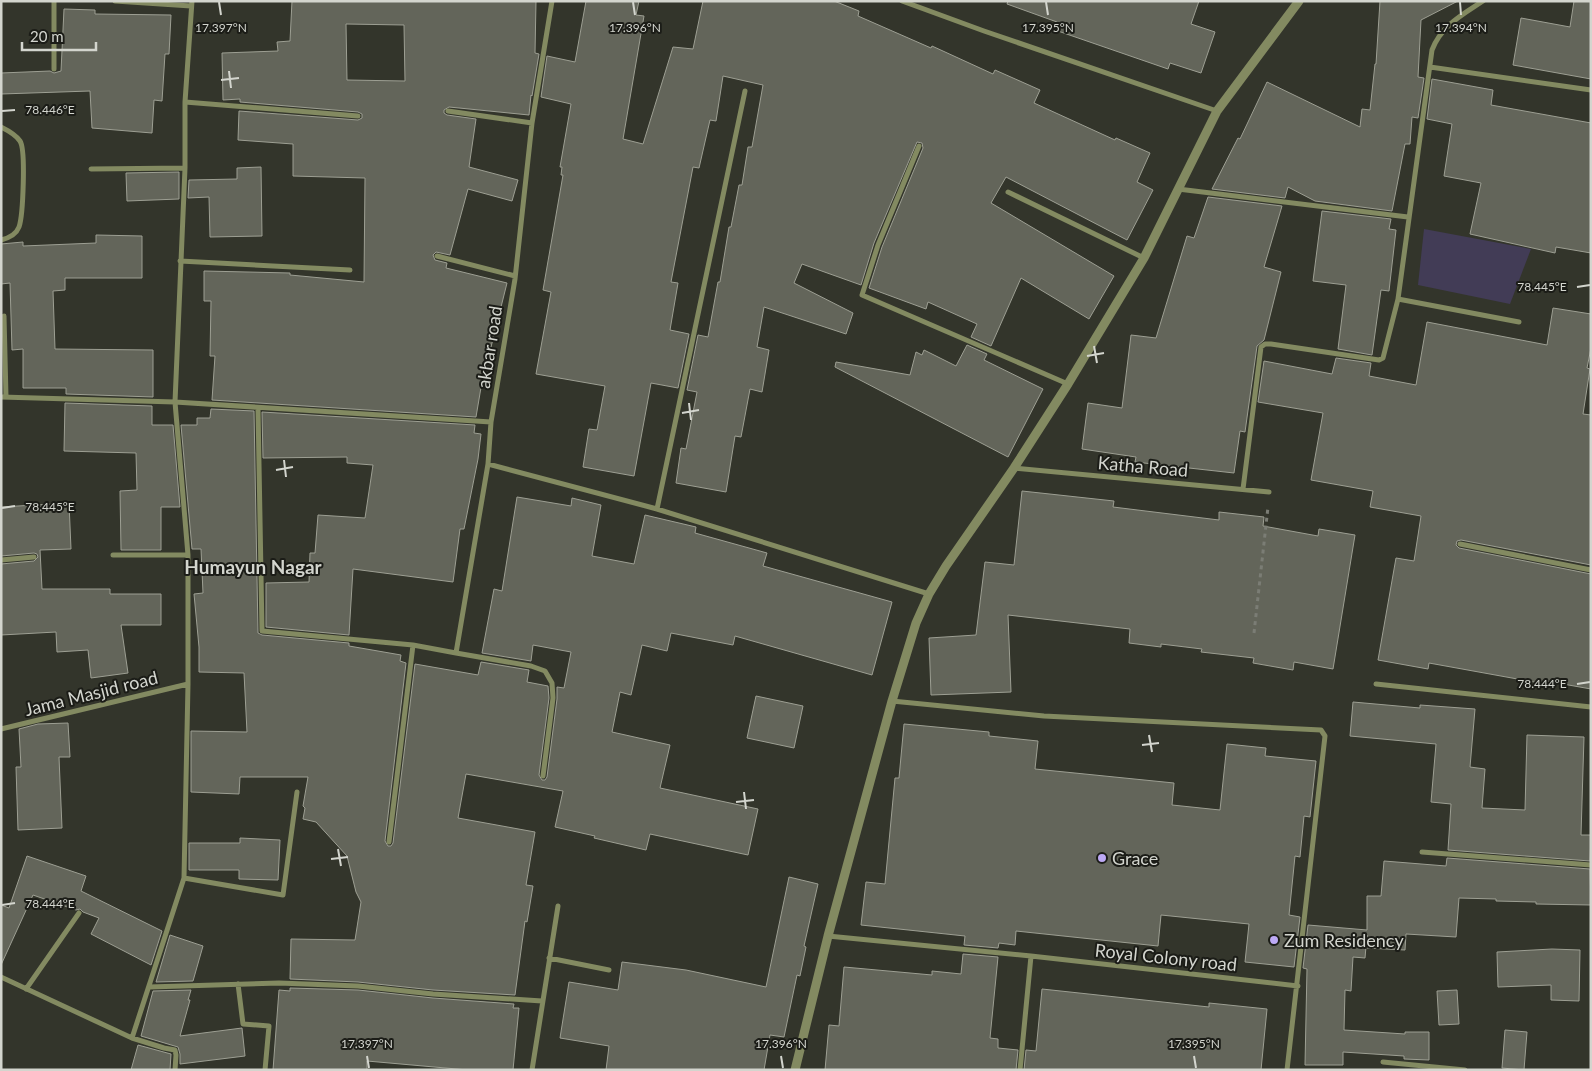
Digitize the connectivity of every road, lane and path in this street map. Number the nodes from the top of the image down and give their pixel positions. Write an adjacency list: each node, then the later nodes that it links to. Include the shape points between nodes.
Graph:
1 (54, 1): 9 (street)
2 (115, 1): 7 (street)
3 (552, 1): 16 (street, akbar road)
4 (902, 1): 14 (street)
5 (1299, 1): 14 (street)
6 (1483, 1): 8 (street, via 1444,30 1432,50)
7 (191, 4): 12 (street)
8 (1430, 67): 10 (street); 23 (street)
9 (54, 69)
10 (1591, 90)
11 (745, 91): 42 (street)
12 (185, 102): 15 (street); 19 (street)
13 (448, 111): 16 (street)
14 (1217, 111): 21 (street)
15 (358, 116)
16 (532, 123): 29 (street, akbar road)
17 (1, 127): 24 (street, via 20,141 23,151 19,228 13,236)
18 (919, 146): 33 (street, via 878,245 862,295)
19 (185, 168): 20 (street); 27 (street)
20 (91, 169)
21 (1178, 189): 23 (street); 26 (street)
22 (1008, 192): 26 (street)
23 (1408, 217): 30 (street)
24 (1, 240)
25 (437, 256): 29 (street)
26 (1144, 258): 33 (street)
27 (180, 261): 28 (street); 35 (street)
28 (350, 270)
29 (515, 276): 37 (street, akbar road)
30 (1398, 299): 32 (street); 40 (street, via 1385,352 1379,360 1271,344 1261,347)
31 (4, 316): 34 (street)
32 (1519, 322)
33 (1068, 384): 39 (street)
34 (3, 397): 35 (street)
35 (175, 402): 36 (street); 45 (street)
36 (258, 408): 37 (street); 51 (street, via 262,631)
37 (491, 422): 38 (street, akbar road)
38 (488, 464): 42 (street); 52 (street, akbar road)
39 (1014, 468): 40 (street, Katha Road); 49 (street)
40 (1243, 489): 41 (street, Katha Road)
41 (1269, 492): 50 (path)
42 (657, 510): 49 (street)
43 (1460, 544): 48 (street)
44 (113, 555): 45 (street)
45 (188, 555): 53 (street)
46 (34, 557): 47 (street)
47 (1, 560)
48 (1591, 570)
49 (929, 594): 55 (street, via 916,623)
50 (1254, 633)
51 (413, 645): 52 (street); 60 (street)
52 (456, 653): 58 (street, via 545,671 552,683 553,698)
53 (188, 684): 57 (street, Jama Masjid road); 63 (street)
54 (1376, 684): 56 (street)
55 (892, 702): 66 (street); 72 (street, via 1044,716 1321,730 1326,736)
56 (1591, 708)
57 (1, 729)
58 (543, 776)
59 (297, 792): 63 (street, via 283,896)
60 (389, 842)
61 (1422, 852): 62 (street)
62 (1591, 865)
63 (184, 878): 73 (street)
64 (558, 906): 68 (street)
65 (79, 914): 74 (street)
66 (828, 936): 67 (street, Royal Colony road); 81 (street)
67 (1031, 956): 72 (street, Royal Colony road); 82 (street)
68 (549, 958): 69 (street); 75 (street)
69 (609, 970)
70 (1, 977): 74 (street)
71 (238, 984): 73 (street); 75 (street, via 358,986); 79 (street, via 243,1024 269,1026)
72 (1298, 986): 83 (street)
73 (149, 987): 76 (street)
74 (26, 990): 76 (street)
75 (542, 1001): 80 (street)
76 (132, 1038): 78 (street, via 175,1050)
77 (1383, 1062): 84 (street)
78 (175, 1070)
79 (265, 1070)
80 (532, 1070)
81 (795, 1070)
82 (1020, 1070)
83 (1287, 1070)
84 (1465, 1070)

